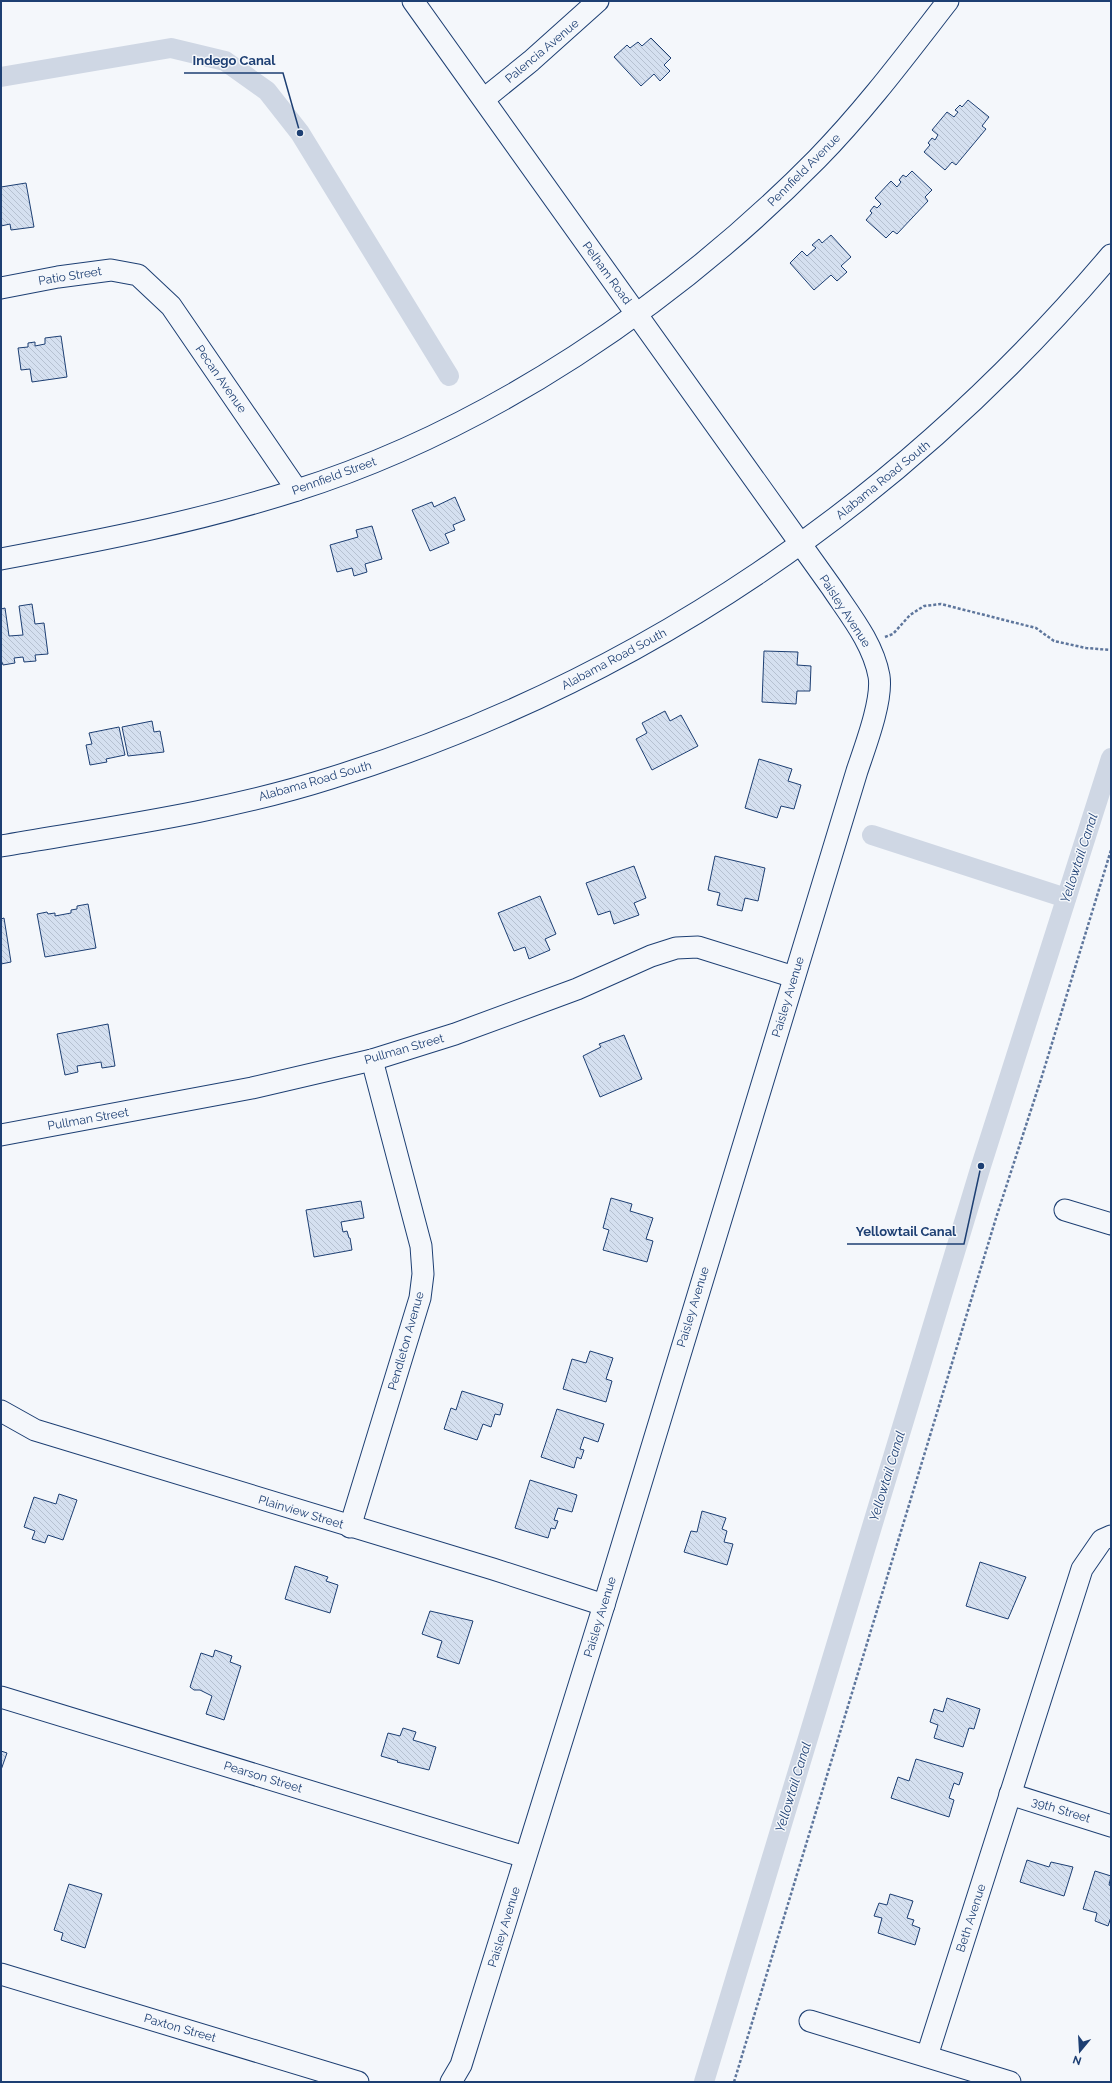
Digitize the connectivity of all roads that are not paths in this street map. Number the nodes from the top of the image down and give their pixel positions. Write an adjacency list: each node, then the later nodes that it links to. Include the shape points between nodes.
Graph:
1 (413, 1): 4 (street, Pelham Road)
2 (598, 1): 4 (street, Palencia Avenue)
3 (948, 1): 8 (street, Pennfield Avenue, via 869,101 818,157 774,201)
4 (484, 99): 8 (street, Pelham Road)
5 (1111, 255): 10 (street, Alabama Road South, via 1043,333 966,408 874,489)
6 (138, 275): 7 (street, Patio Street, via 111,270); 9 (street, Pecan Avenue, via 171,306)
7 (1, 288)
8 (637, 315): 9 (street, Pennfield Street, via 529,384 446,428 371,463); 10 (street, Pelham Road)
9 (297, 490): 11 (street, Pennfield Street, via 182,523)
10 (800, 545): 12 (street, Alabama Road South, via 744,584 606,665 512,710 417,748 331,778 219,807); 13 (street, Paisley Avenue, via 836,594 867,643 880,677 878,703)
11 (1, 559)
12 (1, 846)
13 (794, 977): 14 (street, Pullman Street, via 698,947 676,948 462,1032); 21 (street, Paisley Avenue)
14 (372, 1060): 15 (street, Pullman Street, via 252,1088); 19 (street, Pendleton Avenue, via 421,1246 423,1274 420,1298)
15 (1, 1135)
16 (1065, 1210): 17 (street)
17 (1111, 1224)
18 (1, 1411): 19 (street, Plainview Street, via 35,1430)
19 (350, 1527): 21 (street, Plainview Street)
20 (1106, 1538): 23 (street, Beth Avenue, via 1082,1569)
21 (604, 1605): 25 (street, Paisley Avenue)
22 (1, 1697): 25 (street, Pearson Street)
23 (1010, 1794): 24 (street, 39th Street); 28 (street, Beth Avenue)
24 (1111, 1826)
25 (525, 1856): 30 (street, Paisley Avenue, via 461,2065)
26 (1, 1974): 29 (street, Paxton Street)
27 (810, 2021): 28 (street)
28 (927, 2056): 31 (street)
29 (358, 2082)
30 (451, 2082)
31 (1010, 2082)

